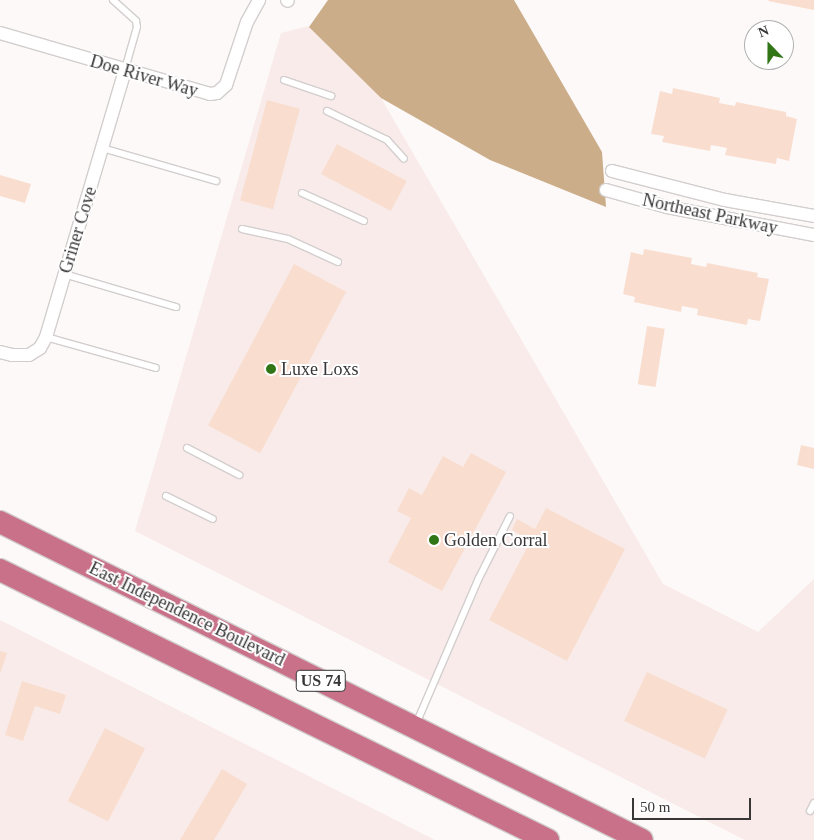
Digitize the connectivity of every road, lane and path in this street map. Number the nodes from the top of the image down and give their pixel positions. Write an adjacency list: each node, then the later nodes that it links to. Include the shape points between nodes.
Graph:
1 (113, 0): 4 (lane, via 136,21 137,28)
2 (259, 0): 4 (street, Doe River Way, via 247,22 229,79 217,93 202,93)
3 (0, 34): 4 (street, Doe River Way)
4 (125, 70): 8 (street, Griner Cove)
5 (284, 80): 6 (lane)
6 (331, 96)
7 (327, 111): 9 (lane, via 386,140)
8 (102, 148): 11 (lane); 19 (street, Griner Cove)
9 (404, 159)
10 (612, 171): 14 (street, Northeast Parkway, via 725,200)
11 (216, 181)
12 (606, 190): 17 (street, Northeast Parkway, via 667,207)
13 (302, 193): 15 (lane)
14 (814, 216)
15 (364, 221)
16 (242, 229): 18 (lane, via 288,240)
17 (814, 235)
18 (338, 262)
19 (64, 274): 20 (lane); 21 (street, Griner Cove)
20 (176, 307)
21 (46, 337): 22 (street, Griner Cove, via 40,348 29,355); 23 (lane)
22 (0, 352)
23 (156, 368)
24 (187, 448): 25 (lane)
25 (238, 475)
26 (166, 496): 28 (lane)
27 (510, 516): 31 (lane, via 479,578)
28 (213, 519)
29 (0, 522): 31 (highway, East Independence Boulevard / US 74)
30 (0, 570): 34 (highway, US 74)
31 (415, 727): 35 (highway, East Independence Boulevard / US 74)
32 (814, 803): 33 (lane)
33 (810, 811)
34 (548, 840)
35 (642, 840)

